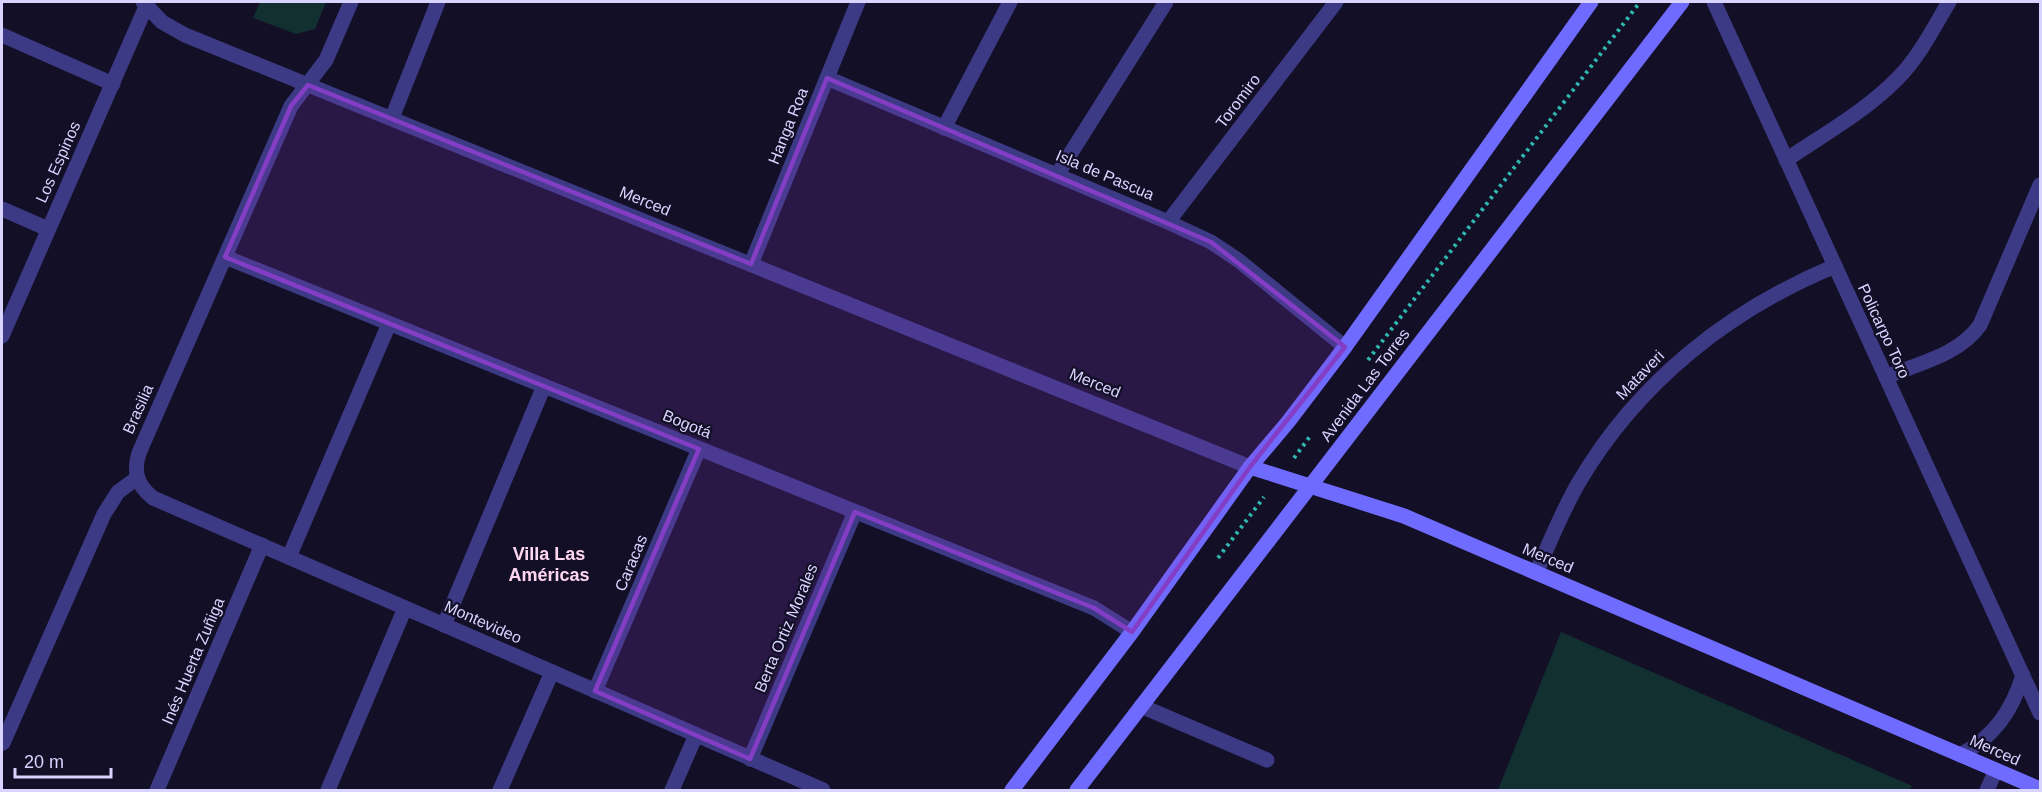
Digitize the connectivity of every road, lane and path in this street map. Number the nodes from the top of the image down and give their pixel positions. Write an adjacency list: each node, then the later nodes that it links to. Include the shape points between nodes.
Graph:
1 (351, 2): 15 (street, Brasilia, via 326,60)
2 (438, 2): 16 (street)
3 (858, 2): 13 (street, Hanga Roa)
4 (1010, 2): 17 (street)
5 (1166, 2): 19 (street)
6 (1336, 2): 22 (street, Toromiro)
7 (1591, 2): 29 (main road)
8 (1682, 2): 35 (main road, Avenida Las Torres)
9 (1714, 2): 18 (street, Policarpo Toro)
10 (1949, 2): 18 (street, via 1899,77 1859,112)
11 (146, 3): 14 (street, Los Espinos); 15 (street, Merced, via 162,22 185,35)
12 (2, 35): 14 (street)
13 (827, 78): 17 (street, Isla de Pascua); 25 (street, Hanga Roa)
14 (112, 84): 23 (street, Los Espinos)
15 (308, 85): 16 (street, Merced); 24 (street, Brasilia, via 291,106)
16 (392, 118): 25 (street, Merced)
17 (944, 128): 19 (street, Isla de Pascua)
18 (1786, 160): 26 (street, Policarpo Toro)
19 (1057, 175): 22 (street, Isla de Pascua)
20 (2040, 185): 30 (street, via 1972,336 1954,349)
21 (2, 209): 23 (street)
22 (1168, 222): 29 (street, Isla de Pascua, via 1238,260)
23 (48, 229): 28 (street, Los Espinos)
24 (225, 257): 27 (street, Bogotá); 34 (street, Brasilia, via 139,453)
25 (751, 264): 33 (street, Merced)
26 (1835, 266): 30 (street, Policarpo Toro); 39 (street, Mataveri, via 1771,296 1727,323 1657,381 1591,463 1566,506)
27 (389, 324): 31 (street, Bogotá); 38 (street)
28 (2, 336)
29 (1345, 347): 33 (main road)
30 (1886, 377): 44 (street, Policarpo Toro)
31 (544, 386): 32 (street, Bogotá); 41 (street)
32 (699, 449): 36 (street, Bogotá); 45 (street, Caracas)
33 (1250, 467): 35 (main road, Merced); 42 (main road)
34 (136, 478): 37 (street, Montevideo, via 153,498); 49 (street, via 109,502)
35 (1311, 485): 39 (main road, Merced, via 1404,516); 46 (main road, Avenida Las Torres)
36 (855, 512): 42 (street, Bogotá, via 1094,608); 51 (street, Berta Ortiz Morales)
37 (262, 545): 38 (street, Montevideo); 55 (street, Inés Huerta Zuñiga)
38 (289, 557): 40 (street, Montevideo)
39 (1536, 573): 50 (main road, Merced)
40 (405, 608): 41 (street, Montevideo); 56 (street)
41 (444, 625): 43 (street, Montevideo)
42 (1132, 632): 60 (main road)
43 (552, 672): 45 (street, Montevideo); 57 (street)
44 (2023, 675): 47 (street, Policarpo Toro); 50 (street, via 2010,710 1999,725 1988,737)
45 (595, 691): 48 (street, Montevideo)
46 (1141, 706): 52 (street); 61 (main road, Avenida Las Torres)
47 (2040, 713)
48 (696, 735): 51 (street, Montevideo); 58 (street)
49 (3, 743)
50 (1960, 754): 53 (main road, Merced)
51 (750, 759): 59 (street, Montevideo)
52 (1267, 760)
53 (1996, 770): 54 (main road, Merced); 62 (street)
54 (2040, 789)
55 (157, 790)
56 (328, 790)
57 (500, 790)
58 (672, 790)
59 (822, 790)
60 (1012, 790)
61 (1077, 790)
62 (1987, 790)

